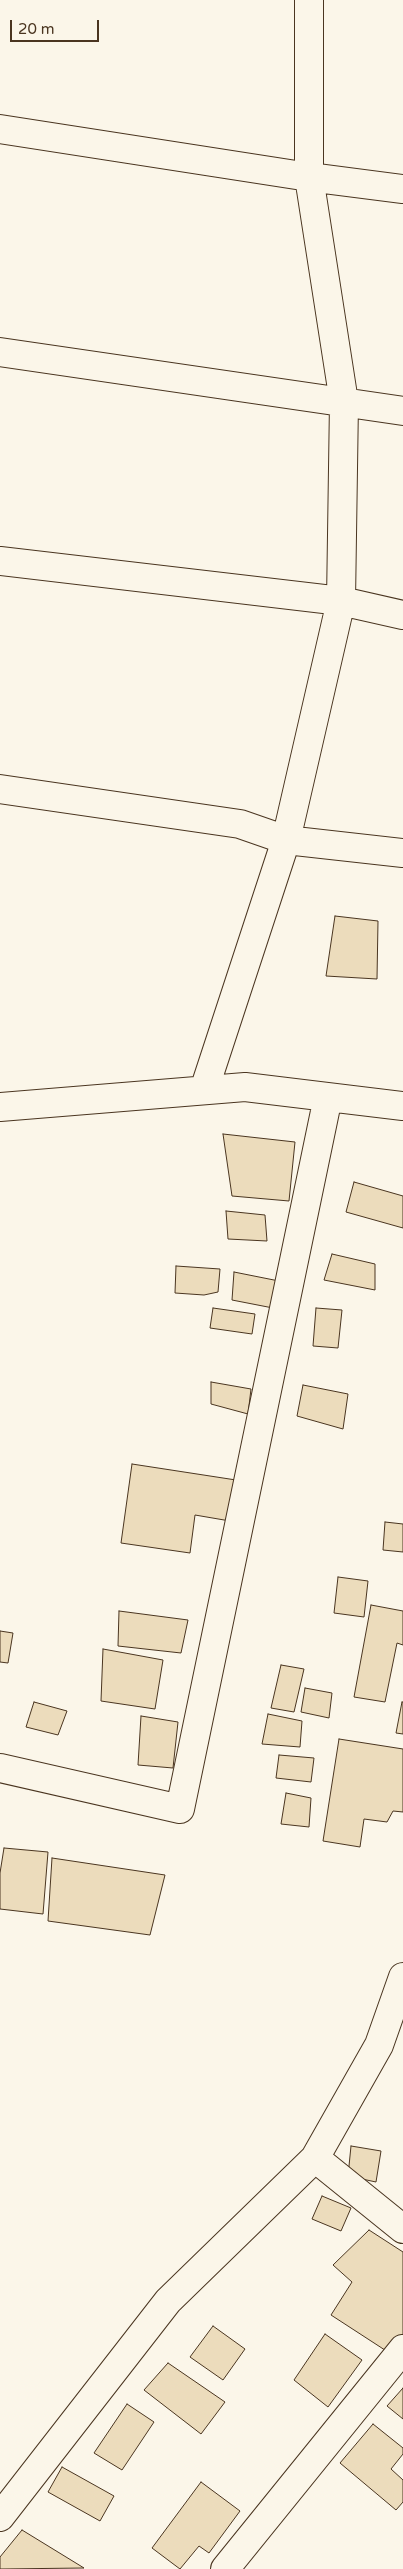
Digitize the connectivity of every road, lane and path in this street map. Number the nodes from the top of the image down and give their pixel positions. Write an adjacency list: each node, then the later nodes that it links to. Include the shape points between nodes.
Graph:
1 (309, 0): 3 (street)
2 (0, 129): 3 (street)
3 (309, 178): 4 (street); 6 (street)
4 (403, 189)
5 (0, 352): 6 (street)
6 (344, 402): 7 (street); 9 (street)
7 (403, 411)
8 (0, 561): 9 (street)
9 (341, 601): 10 (street); 12 (street)
10 (403, 615)
11 (0, 790): 12 (street, via 240,824)
12 (286, 840): 13 (street); 14 (street)
13 (403, 854)
14 (204, 1090): 15 (street, via 244,1087); 17 (street)
15 (328, 1097): 16 (street); 18 (street, via 180,1809)
16 (403, 1106)
17 (0, 1107)
18 (0, 1768)
19 (403, 1978): 20 (street, via 379,2045)
20 (315, 2158): 21 (street); 23 (street, via 168,2301)
21 (403, 2229)
22 (403, 2349): 24 (street)
23 (0, 2517)
24 (225, 2569)

